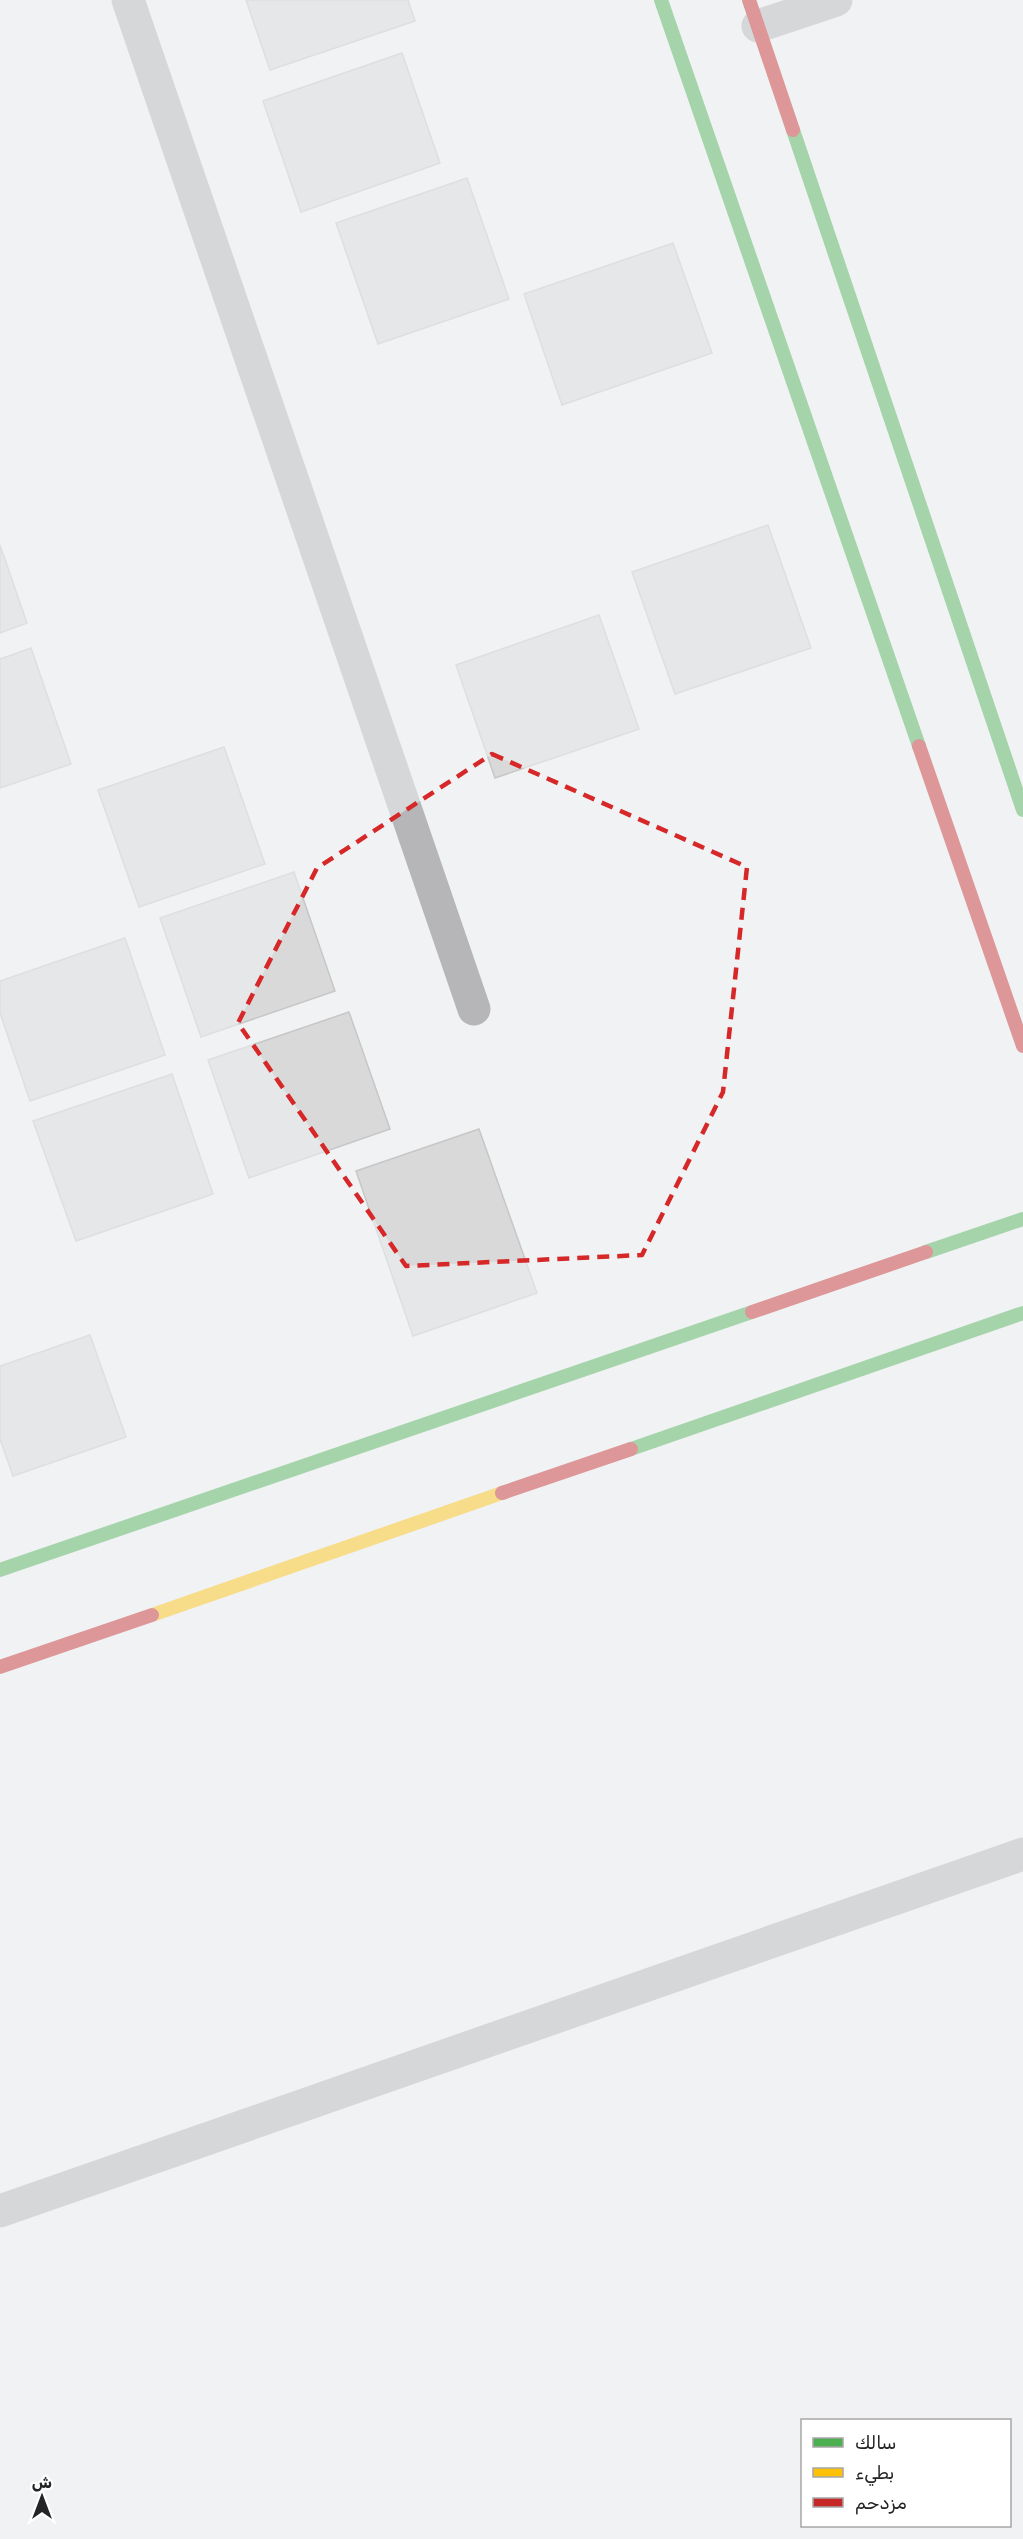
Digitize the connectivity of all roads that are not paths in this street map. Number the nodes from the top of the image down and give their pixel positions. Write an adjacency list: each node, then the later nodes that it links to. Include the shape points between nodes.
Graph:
1 (128, 0): 6 (street)
2 (661, 0): 7 (main road)
3 (836, 0): 4 (street)
4 (753, 13): 5 (main road)
5 (1023, 810)
6 (474, 1010)
7 (1023, 1046)
8 (1023, 1219): 10 (main road)
9 (1023, 1313): 11 (main road)
10 (0, 1570)
11 (0, 1667)
12 (1023, 1854): 13 (street)
13 (0, 2211)

